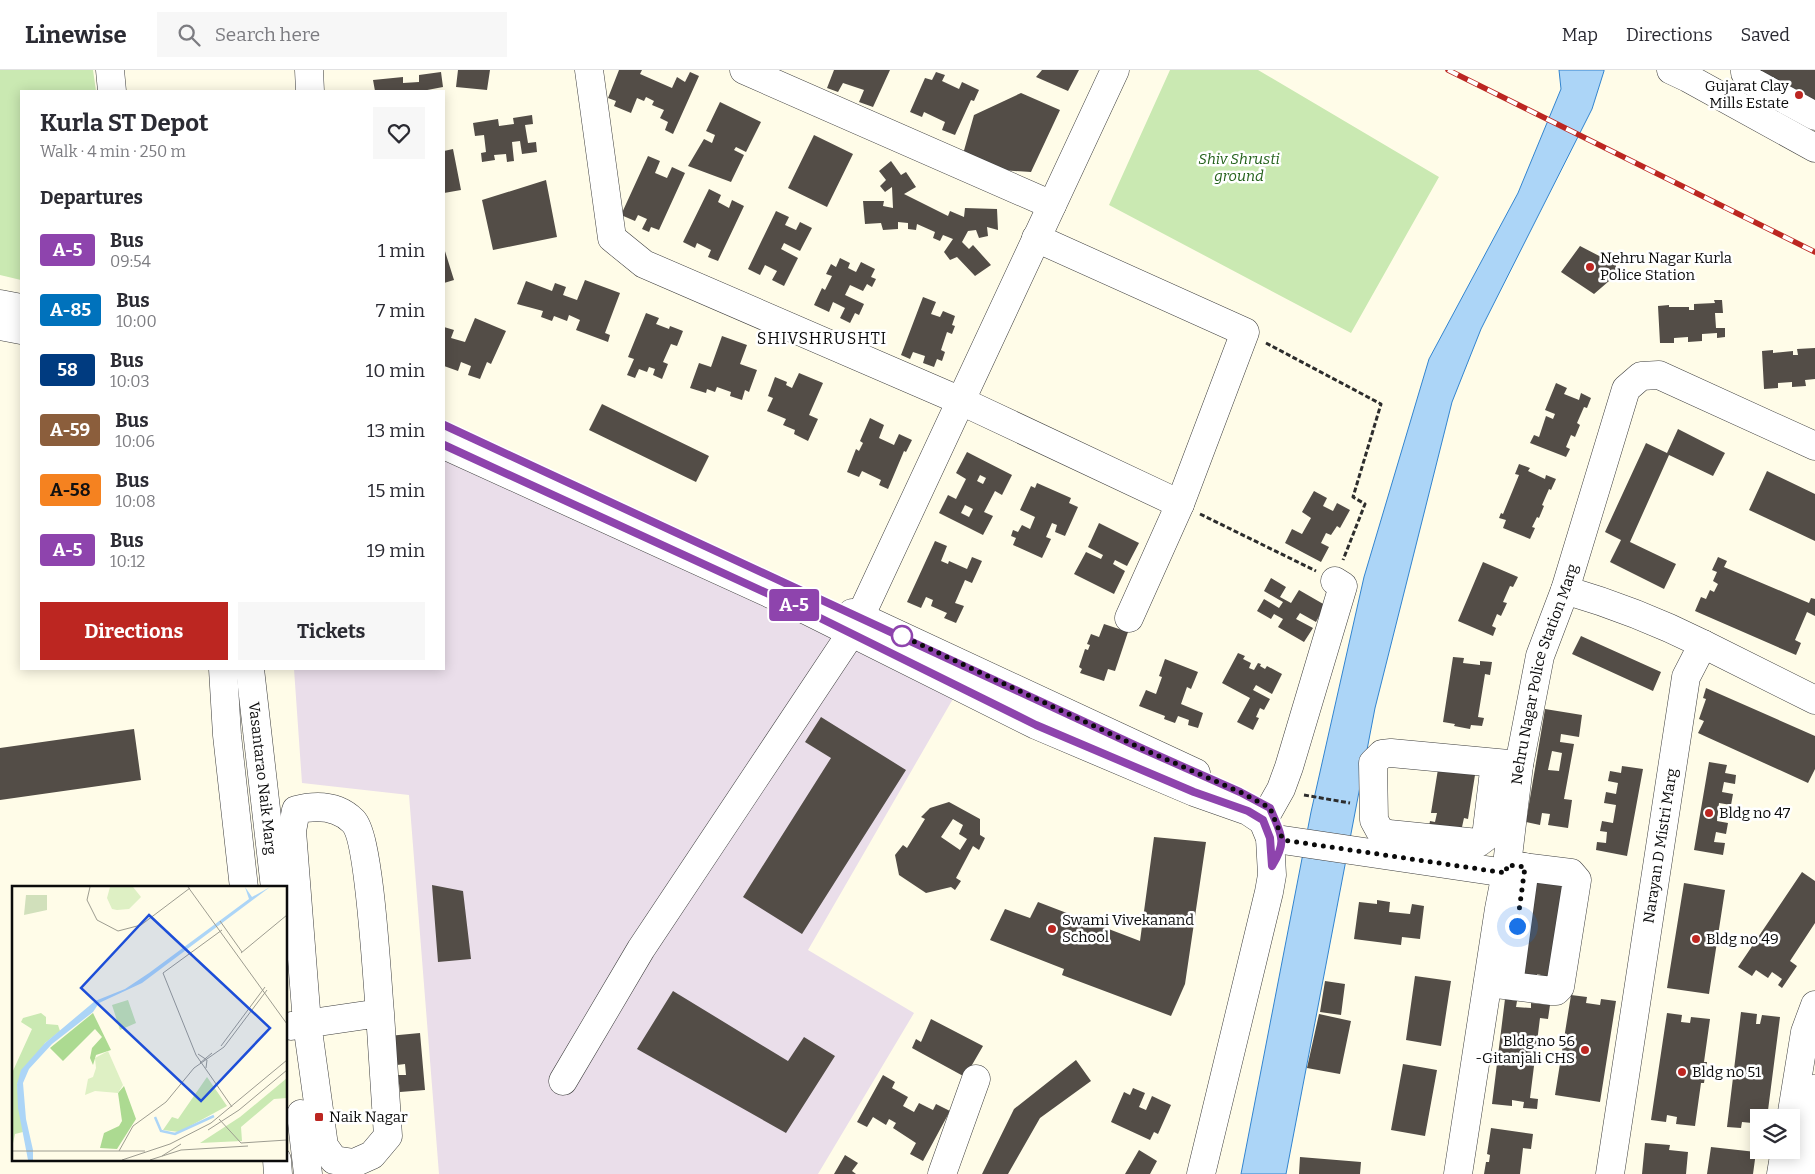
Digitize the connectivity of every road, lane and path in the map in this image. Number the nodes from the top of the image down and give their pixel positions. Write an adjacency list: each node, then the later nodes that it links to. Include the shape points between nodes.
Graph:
1 (110, 70): 8 (street)
2 (309, 70): 9 (street)
3 (589, 70): 19 (street, via 612,238 644,264)
4 (744, 70): 12 (street)
5 (1115, 70): 12 (street)
6 (1745, 70): 10 (street, via 1751,81)
7 (1684, 72): 11 (street)
8 (112, 90)
9 (310, 90)
10 (1815, 116)
11 (1815, 148)
12 (1052, 205): 13 (street)
13 (1036, 238): 18 (street); 19 (street)
14 (0, 304): 15 (street)
15 (20, 308)
16 (0, 326): 17 (street)
17 (20, 330)
18 (1245, 332): 23 (street); 24 (path, via 1381,404 1353,497 1365,504)
19 (961, 401): 23 (street); 27 (street)
20 (445, 425): 27 (street)
21 (445, 445): 27 (street, via 808,612)
22 (1815, 446): 25 (street, Nehru Nagar Police Station Marg, via 1659,375 1641,376 1626,389)
23 (1180, 504): 24 (path); 26 (street)
24 (1335, 581): 37 (street, via 1343,586)
25 (1565, 590): 28 (street, via 1623,608); 34 (street, Nehru Nagar Police Station Marg, via 1540,656)
26 (1129, 618)
27 (855, 625): 37 (street, via 1240,792); 52 (street, via 641,948)
28 (1704, 644): 31 (street); 60 (street, Narayan D Mistri Marg, via 1686,677)
29 (223, 670): 33 (street, Vasantarao Naik Marg)
30 (250, 670): 32 (street, Vasantarao Naik Marg)
31 (1815, 700)
32 (257, 732): 33 (street); 38 (street, Vasantarao Naik Marg)
33 (227, 735): 39 (street, Vasantarao Naik Marg)
34 (1507, 764): 40 (street, via 1382,754 1373,763 1373,815); 41 (street, via 1486,837 1482,841); 42 (street, Nehru Nagar Police Station Marg)
35 (1306, 795): 36 (path)
36 (1359, 805)
37 (1272, 827): 40 (street, via 1333,848); 58 (street, via 1280,853 1272,866 1269,892)
38 (268, 829): 39 (street); 44 (street, Vasantarao Naik Marg)
39 (237, 833): 43 (street, Vasantarao Naik Marg)
40 (1387, 845): 41 (street)
41 (1422, 849): 42 (street)
42 (1513, 868): 45 (street, Nehru Nagar Police Station Marg); 45 (street, via 1571,873 1577,880 1560,987 1552,991)
43 (244, 886)
44 (266, 886)
45 (1498, 984): 59 (street, Nehru Nagar Police Station Marg)
46 (288, 994): 49 (street)
47 (1815, 1005): 53 (street, via 1805,1032)
48 (380, 1014): 49 (street); 49 (street, via 388,1136 372,1156 354,1163 334,1160 324,1146); 49 (street, via 362,841 354,821 331,807 308,807 296,810 292,831)
49 (299, 1025): 54 (street)
50 (1815, 1077): 62 (street)
51 (976, 1080): 57 (street)
52 (563, 1081)
53 (1792, 1109)
54 (295, 1142): 56 (street)
55 (1784, 1159): 61 (street)
56 (308, 1174)
57 (942, 1174)
58 (1200, 1174)
59 (1458, 1174)
60 (1610, 1174)
61 (1781, 1174)
62 (1802, 1174)

